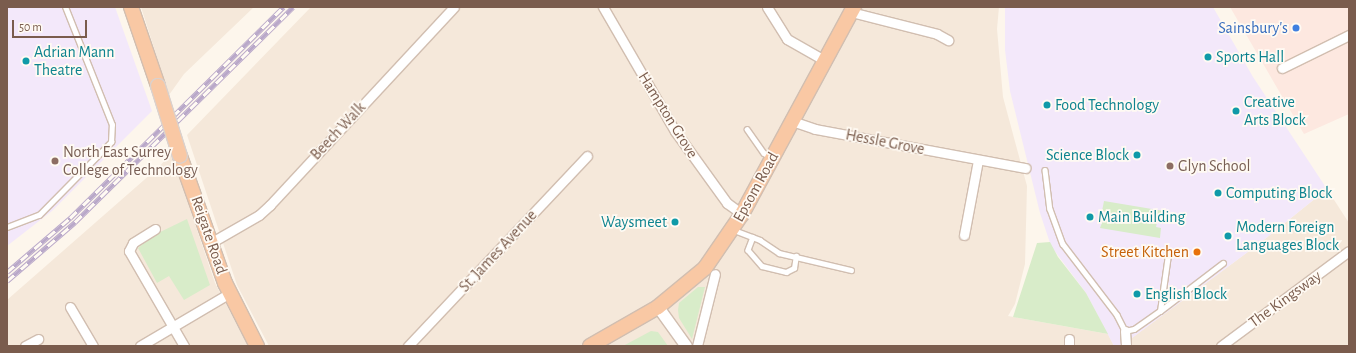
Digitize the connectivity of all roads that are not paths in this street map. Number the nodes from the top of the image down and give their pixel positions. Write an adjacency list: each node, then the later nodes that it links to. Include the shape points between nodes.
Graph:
1 (65, 7): 19 (lane, via 112,125 111,142 39,215)
2 (131, 7): 24 (highway, Reigate Road, bridge, via 180,156)
3 (454, 7): 24 (street, Beech Walk, via 270,205 259,215)
4 (603, 7): 18 (street, Hampton Grove, via 675,131 727,203)
5 (767, 7): 9 (street, via 787,39)
6 (852, 10): 8 (street, via 937,34); 9 (highway, Epsom Road)
7 (1349, 35): 10 (street)
8 (948, 40)
9 (824, 60): 11 (highway, Epsom Road)
10 (1282, 68)
11 (792, 121): 14 (highway, Epsom Road); 15 (street, Hessle Grove, via 815,129)
12 (747, 129): 14 (lane, via 764,153)
13 (587, 156): 43 (street, St. James Avenue)
14 (772, 158): 18 (highway, Epsom Road)
15 (978, 160): 16 (street, Hessle Grove); 22 (street)
16 (1025, 168)
17 (1045, 170): 36 (lane, via 1050,209 1063,244 1117,315)
18 (742, 214): 21 (highway, Epsom Road)
19 (7, 227)
20 (155, 229): 35 (street, via 133,243 129,252)
21 (732, 230): 23 (lane); 33 (highway, Epsom Road, via 700,275)
22 (964, 235)
23 (753, 237): 27 (lane, via 779,253); 27 (lane, via 748,250 762,266 786,272 794,268)
24 (212, 242): 31 (highway, Reigate Road)
25 (1349, 251): 48 (street, The Kingsway)
26 (1168, 255): 34 (lane)
27 (796, 256): 29 (lane)
28 (1224, 263): 34 (lane)
29 (851, 270)
30 (715, 274): 46 (street)
31 (230, 292): 35 (street); 42 (highway, Reigate Road)
32 (70, 307): 39 (street)
33 (658, 307): 44 (highway, Epsom Road); 45 (street)
34 (1160, 311): 36 (lane, via 1134,329)
35 (174, 326): 40 (street); 41 (street)
36 (1125, 331): 47 (street)
37 (38, 339): 38 (street)
38 (25, 346)
39 (93, 346)
40 (140, 346)
41 (184, 346)
42 (257, 346)
43 (408, 346)
44 (590, 346)
45 (686, 346)
46 (697, 346)
47 (1126, 346)
48 (1220, 346)

